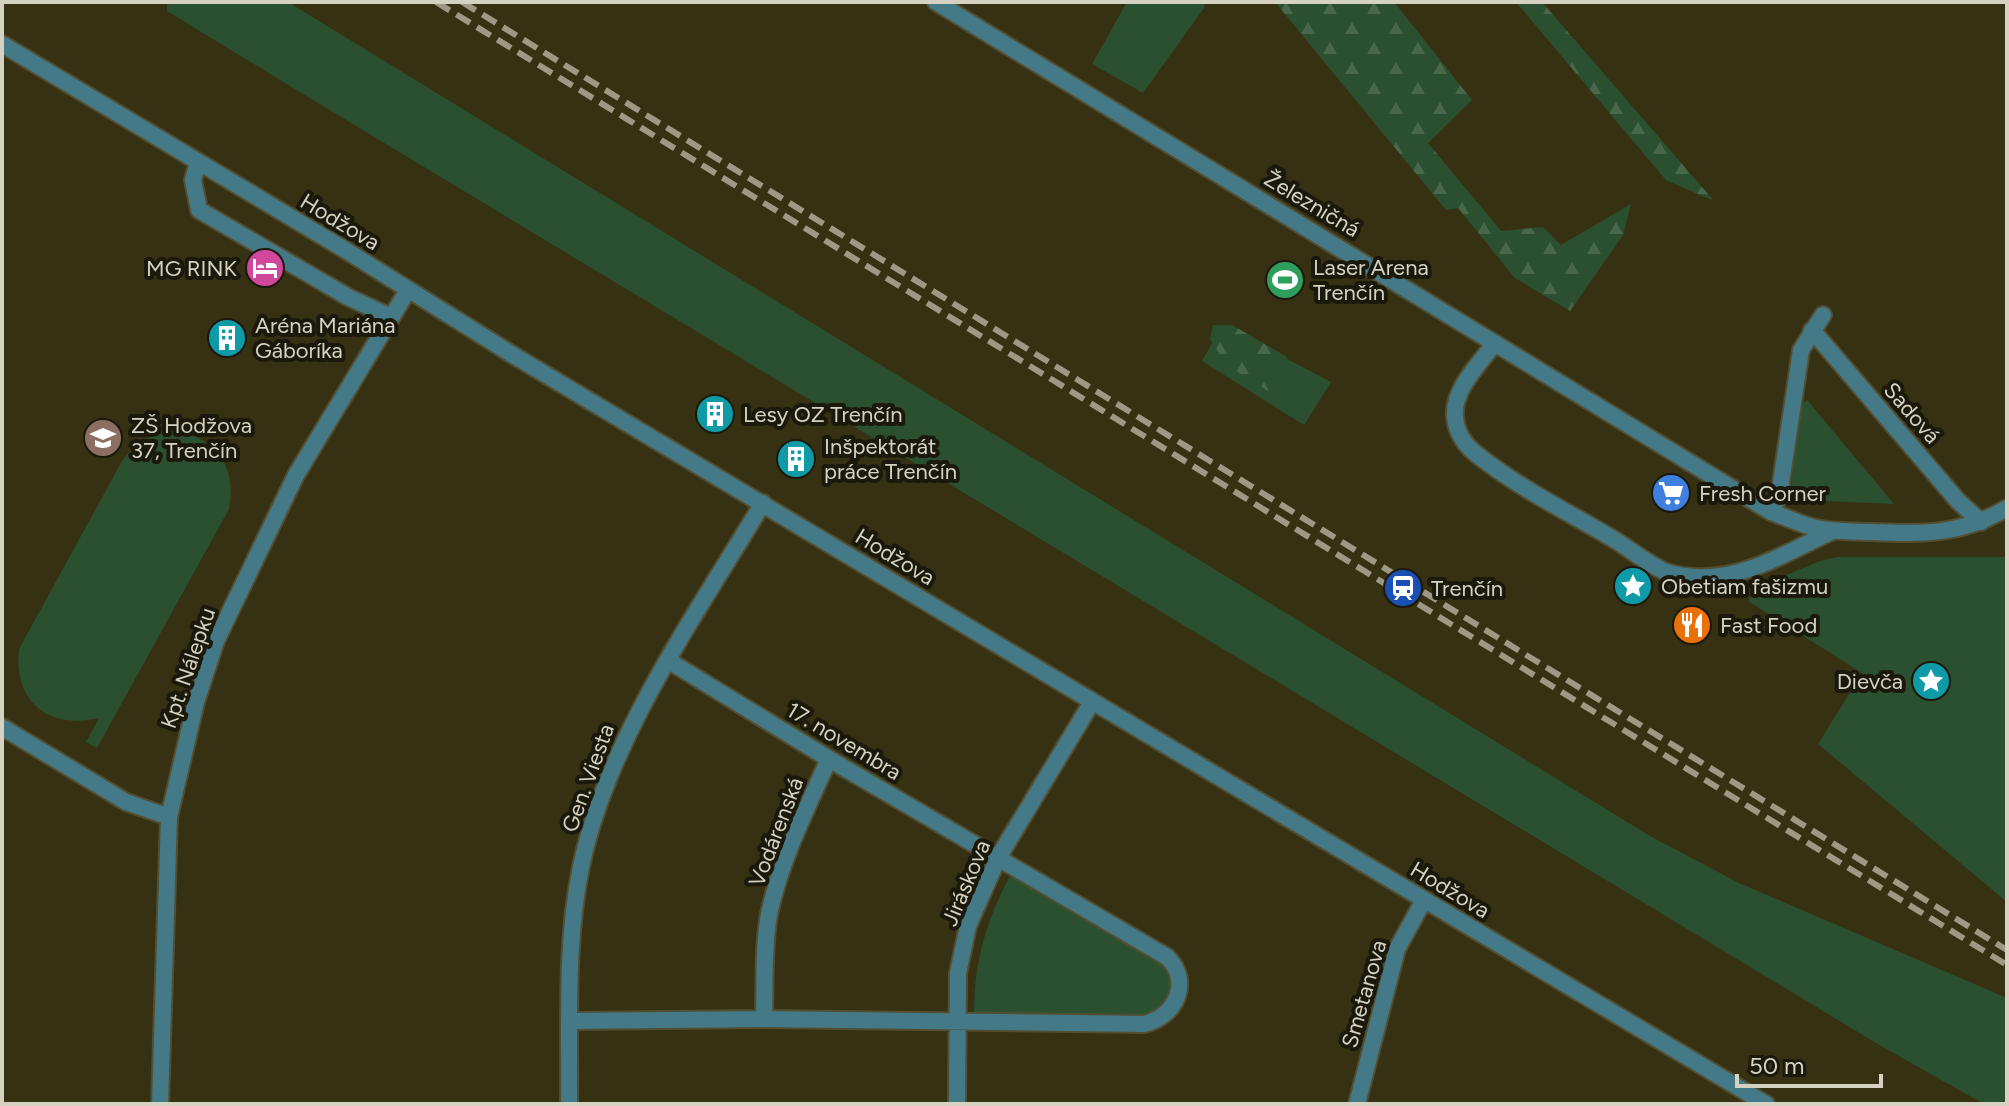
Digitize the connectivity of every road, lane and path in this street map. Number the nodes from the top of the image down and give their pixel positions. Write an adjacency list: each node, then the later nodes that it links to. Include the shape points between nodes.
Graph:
1 (936, 2): 8 (street, Železničná)
2 (2, 44): 3 (street, Hodžova)
3 (198, 162): 4 (street, Hodžova); 6 (street, via 193,180 199,210)
4 (408, 290): 6 (street, Kpt. Nálepku); 9 (street, Hodžova)
5 (1823, 315): 7 (street)
6 (391, 317): 17 (street, Kpt. Nálepku, via 296,475 216,641)
7 (1812, 330): 10 (street, via 1801,350 1779,496); 11 (street, Sadová, via 1958,501)
8 (1495, 343): 10 (street, Železničná); 12 (street, via 1457,399 1454,414 1464,442 1525,486 1665,571 1724,575 1760,565)
9 (763, 503): 13 (street, Gen. Viesta); 14 (street, Hodžova)
10 (1771, 512): 12 (street, Železničná)
11 (1997, 516): 12 (street, via 1936,534)
12 (1833, 531)
13 (669, 661): 16 (street, 17. novembra); 21 (street, Gen. Viesta, via 634,720 592,826 575,912)
14 (1092, 702): 18 (street, Jiráskova); 19 (street, Hodžova)
15 (2, 727): 17 (street, via 126,802)
16 (829, 759): 18 (street, 17. novembra); 20 (street, Vodárenská, via 779,874 769,917)
17 (169, 817): 23 (street, Kpt. Nálepku)
18 (998, 858): 22 (street, Jiráskova, via 968,926 958,973); 22 (street, 17. novembra, via 1167,957 1180,986 1174,1007 1144,1024)
19 (1424, 900): 26 (street, Smetanova, via 1397,949); 27 (street, Hodžova)
20 (764, 1019): 21 (street); 22 (street)
21 (570, 1021): 24 (street, Gen. Viesta)
22 (957, 1021): 25 (street, Jiráskova)
23 (160, 1104)
24 (569, 1104)
25 (957, 1104)
26 (1357, 1104)
27 (1766, 1104)

